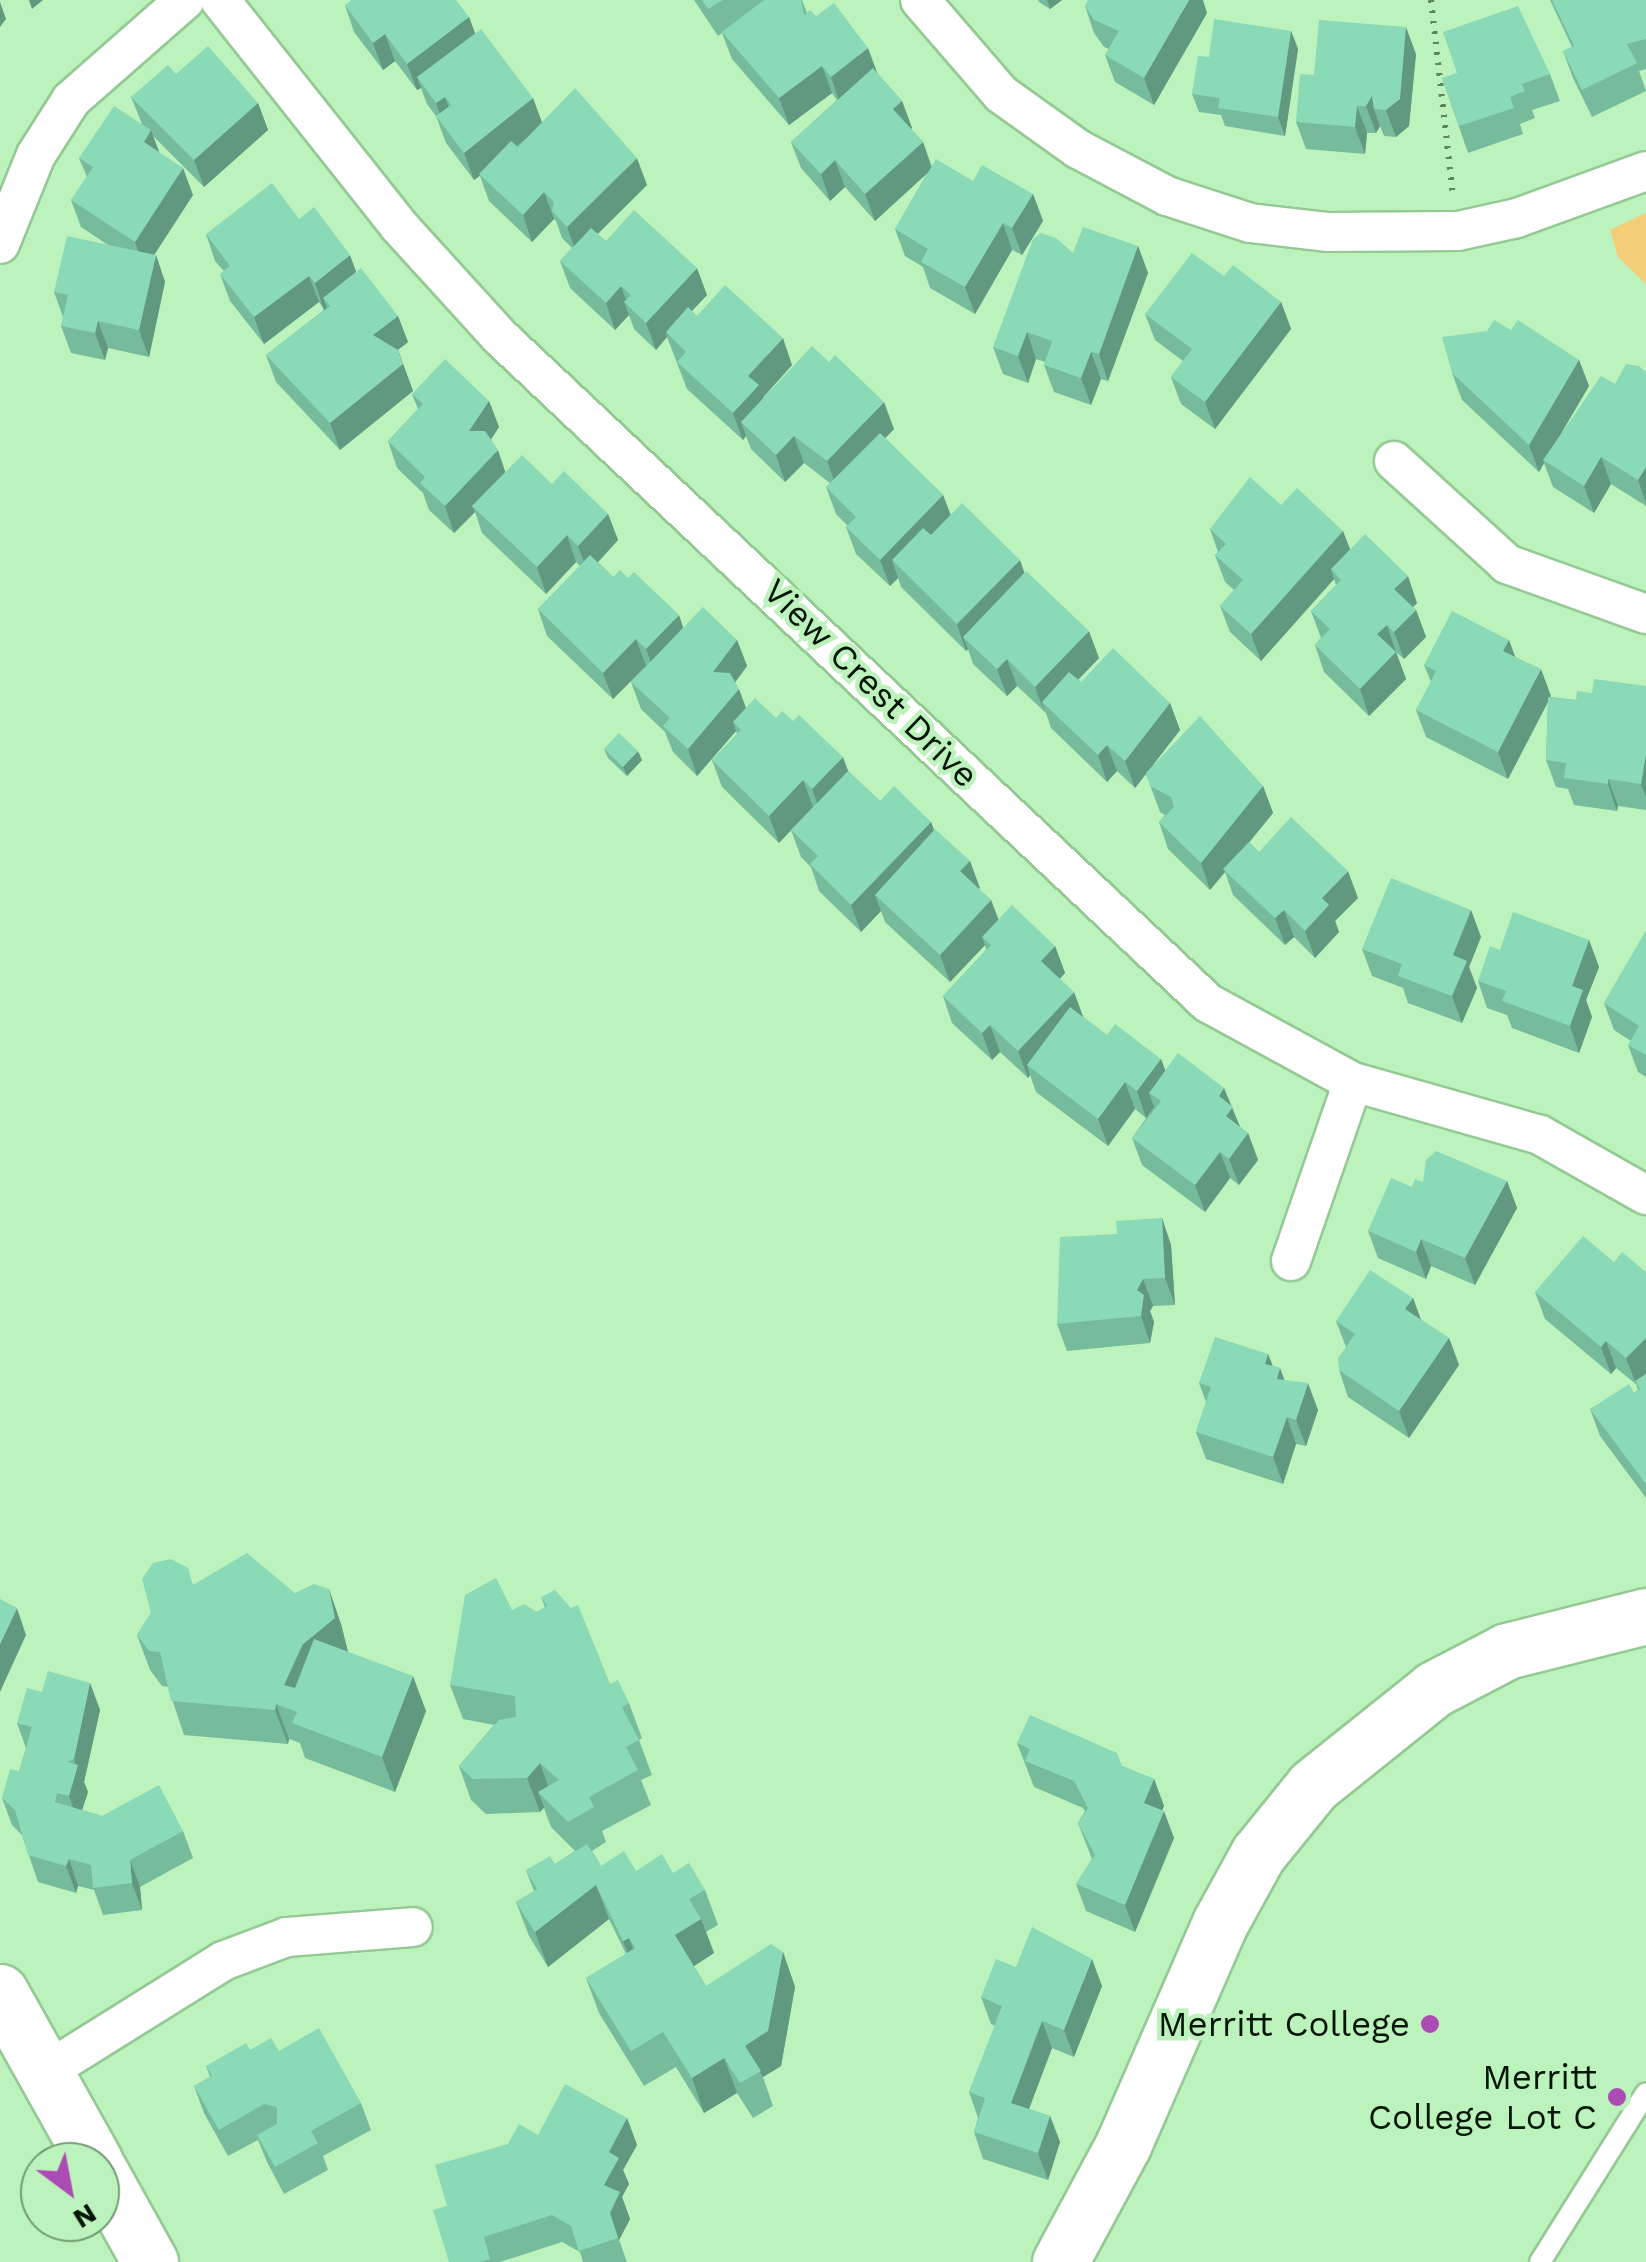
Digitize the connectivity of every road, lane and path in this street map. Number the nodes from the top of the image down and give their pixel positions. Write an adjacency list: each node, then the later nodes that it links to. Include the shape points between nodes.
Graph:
1 (185, 0): 7 (street, via 71,100 36,155)
2 (220, 0): 10 (street, View Crest Drive, via 399,226 500,337 1208,1004)
3 (920, 0): 6 (street, via 1001,94 1078,149 1167,196 1250,222 1328,232)
4 (1431, 0): 6 (path)
5 (1646, 171): 6 (street, via 1517,218)
6 (1458, 231)
7 (0, 244)
8 (1394, 461): 9 (street, via 1507,564)
9 (1646, 614)
10 (1353, 1082): 11 (street, View Crest Drive, via 1540,1135); 12 (street)
11 (1646, 1194)
12 (1291, 1261)
13 (1646, 1616): 21 (street, via 1507,1651 1434,1689 1313,1786 1258,1854 1220,1924 1124,2146)
14 (413, 1926): 16 (street, via 287,1937 223,1961)
15 (0, 1992): 16 (street)
16 (47, 2071): 18 (street)
17 (1646, 2093): 22 (lane)
18 (84, 2142)
19 (120, 2208): 20 (street)
20 (150, 2262)
21 (1060, 2262)
22 (1540, 2262)

